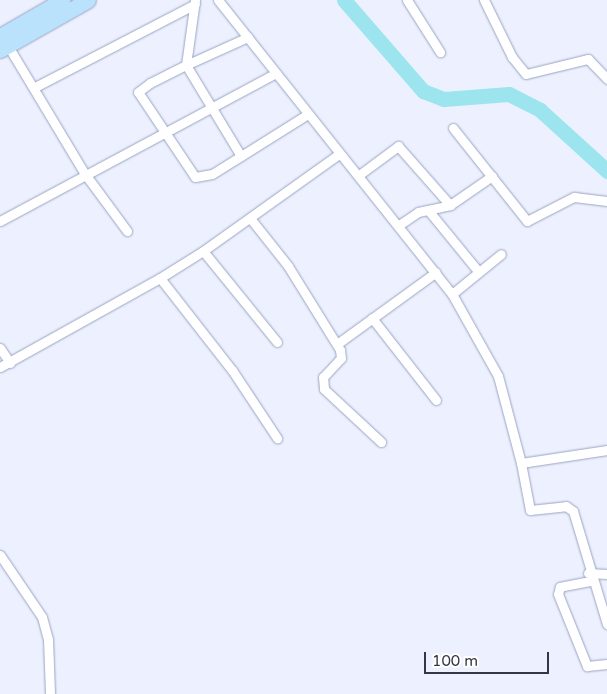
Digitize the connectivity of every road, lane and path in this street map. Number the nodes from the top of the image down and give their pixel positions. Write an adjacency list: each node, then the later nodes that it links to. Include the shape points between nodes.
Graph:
1 (62, 0): 8 (highway)
2 (88, 0): 8 (highway)
3 (218, 0): 7 (street)
4 (407, 0): 9 (street)
5 (484, 0): 12 (street, via 512,57 526,74 588,59)
6 (195, 2): 10 (street); 13 (street)
7 (248, 37): 10 (street); 11 (street)
8 (3, 44): 13 (street)
9 (440, 52)
10 (186, 65): 14 (street); 17 (street, via 138,92)
11 (276, 73): 14 (street); 15 (street)
12 (607, 79)
13 (34, 87): 20 (street)
14 (211, 109): 17 (street); 19 (street)
15 (308, 114): 18 (street); 19 (street)
16 (453, 128): 22 (street)
17 (162, 134): 19 (street, via 189,172 200,178); 20 (street)
18 (339, 154): 21 (street); 26 (street)
19 (241, 156)
20 (85, 173): 27 (street); 29 (street)
21 (359, 175): 24 (street, via 398,146); 28 (street)
22 (492, 176): 23 (street, via 530,222 574,197); 24 (street)
23 (607, 201)
24 (450, 205): 25 (street)
25 (428, 210): 28 (street); 32 (street)
26 (250, 218): 30 (street); 38 (street, via 288,266)
27 (0, 221)
28 (399, 225): 33 (street)
29 (127, 231)
30 (203, 251): 34 (street); 37 (street)
31 (501, 254): 32 (street)
32 (478, 271): 35 (street)
33 (436, 272): 35 (street); 36 (street)
34 (160, 278): 40 (street); 43 (street, via 232,370)
35 (452, 294): 46 (street, via 498,376)
36 (372, 318): 38 (street); 42 (street)
37 (277, 342)
38 (337, 344): 44 (street, via 341,358 323,377 322,384)
39 (0, 348): 40 (street)
40 (10, 363): 41 (street)
41 (0, 367)
42 (436, 400)
43 (277, 438)
44 (381, 442)
45 (607, 450): 46 (street)
46 (521, 463): 49 (street, via 530,510 566,506 573,511)
47 (0, 556): 52 (street, via 42,617 48,639)
48 (607, 574): 49 (street)
49 (589, 577): 50 (street); 51 (street, via 560,587 558,594 587,666)
50 (607, 624)
51 (607, 664)
52 (50, 694)

